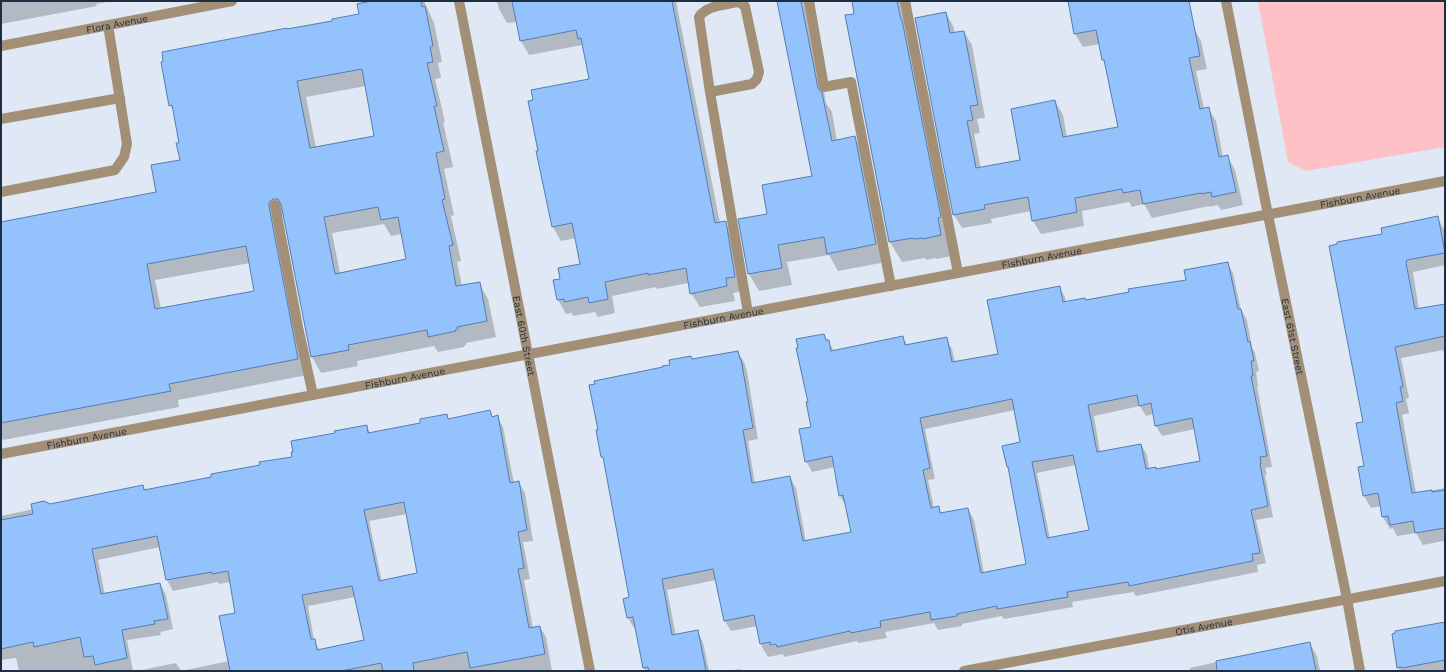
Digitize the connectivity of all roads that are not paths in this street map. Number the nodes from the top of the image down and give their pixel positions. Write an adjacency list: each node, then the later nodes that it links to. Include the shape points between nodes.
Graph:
1 (232, 1): 6 (street, Flora Avenue)
2 (459, 1): 18 (street, East 60th Street)
3 (809, 1): 16 (street, via 824,87 851,82)
4 (905, 1): 15 (street)
5 (1226, 1): 14 (street, East 61st Street)
6 (108, 25): 7 (street, Flora Avenue); 9 (street)
7 (1, 46)
8 (710, 92): 8 (street, via 699,17 708,8 738,2 745,6 759,72 757,79 752,84); 17 (street)
9 (120, 98): 10 (street); 12 (street, via 127,144 124,157 115,170)
10 (1, 119)
11 (1445, 181): 14 (street, Fishburn Avenue)
12 (1, 192)
13 (275, 206): 19 (street)
14 (1268, 215): 15 (street, Fishburn Avenue); 22 (street, East 61st Street)
15 (958, 273): 16 (street, Fishburn Avenue)
16 (891, 286): 17 (street, Fishburn Avenue)
17 (748, 313): 18 (street, Fishburn Avenue)
18 (528, 355): 19 (street, Fishburn Avenue); 23 (street, East 60th Street)
19 (313, 395): 20 (street, Fishburn Avenue)
20 (1, 454)
21 (1445, 581): 22 (street, Otis Avenue)
22 (1347, 599): 24 (street, Otis Avenue); 25 (street, East 61st Street)
23 (590, 671)
24 (964, 671)
25 (1360, 671)

